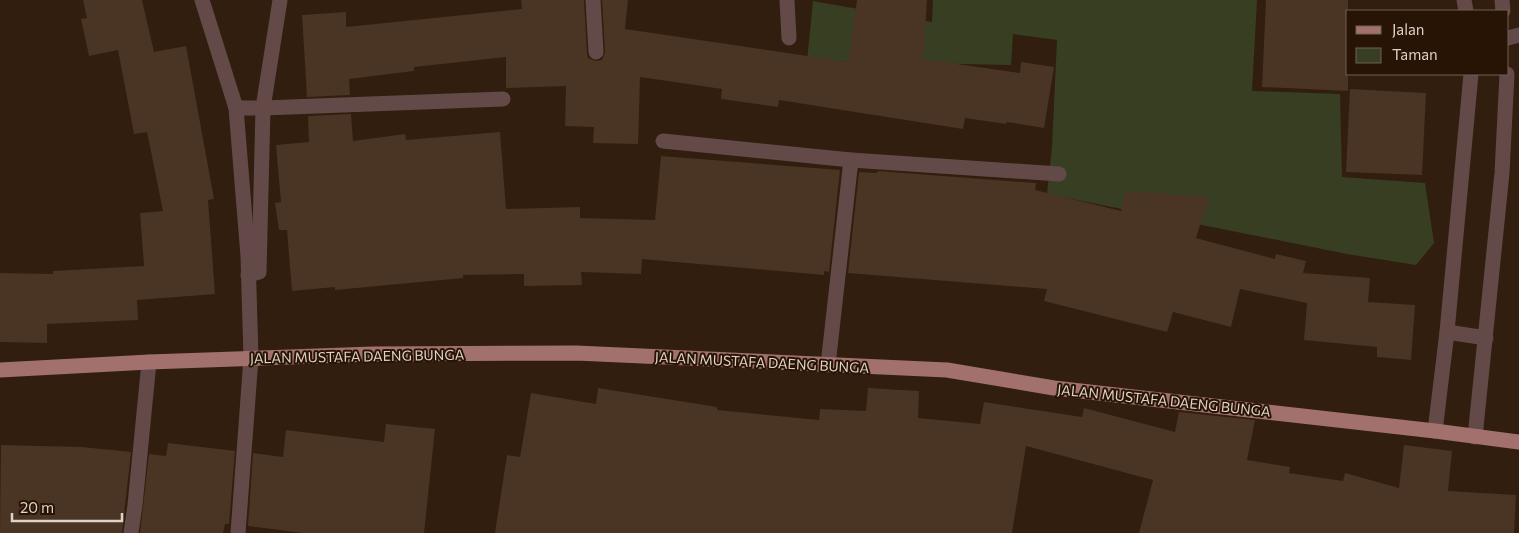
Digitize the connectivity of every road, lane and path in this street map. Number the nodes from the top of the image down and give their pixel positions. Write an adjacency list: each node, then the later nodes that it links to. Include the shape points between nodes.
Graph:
1 (202, 0): 10 (street)
2 (280, 0): 11 (street)
3 (593, 0): 6 (street)
4 (787, 0): 5 (street)
5 (789, 38)
6 (596, 52)
7 (1471, 75): 16 (street)
8 (1507, 75): 17 (street, via 1502,173)
9 (503, 99): 11 (street)
10 (236, 108): 11 (street); 15 (street)
11 (263, 108): 15 (street, via 259,272)
12 (663, 141): 13 (street)
13 (851, 160): 14 (street); 20 (street)
14 (1059, 174)
15 (248, 275): 18 (street)
16 (1447, 332): 17 (street); 22 (street)
17 (1486, 338): 23 (street)
18 (252, 358): 19 (main road, JALAN MUSTAFA DAENG BUNGA); 20 (main road, JALAN MUSTAFA DAENG BUNGA, via 576,353); 26 (street)
19 (149, 362): 21 (main road, JALAN MUSTAFA DAENG BUNGA); 25 (street)
20 (828, 365): 22 (main road, JALAN MUSTAFA DAENG BUNGA, via 947,370 1054,388)
21 (0, 370)
22 (1435, 431): 23 (main road, JALAN MUSTAFA DAENG BUNGA)
23 (1476, 437): 24 (main road, JALAN MUSTAFA DAENG BUNGA)
24 (1519, 442)
25 (131, 533)
26 (238, 533)

